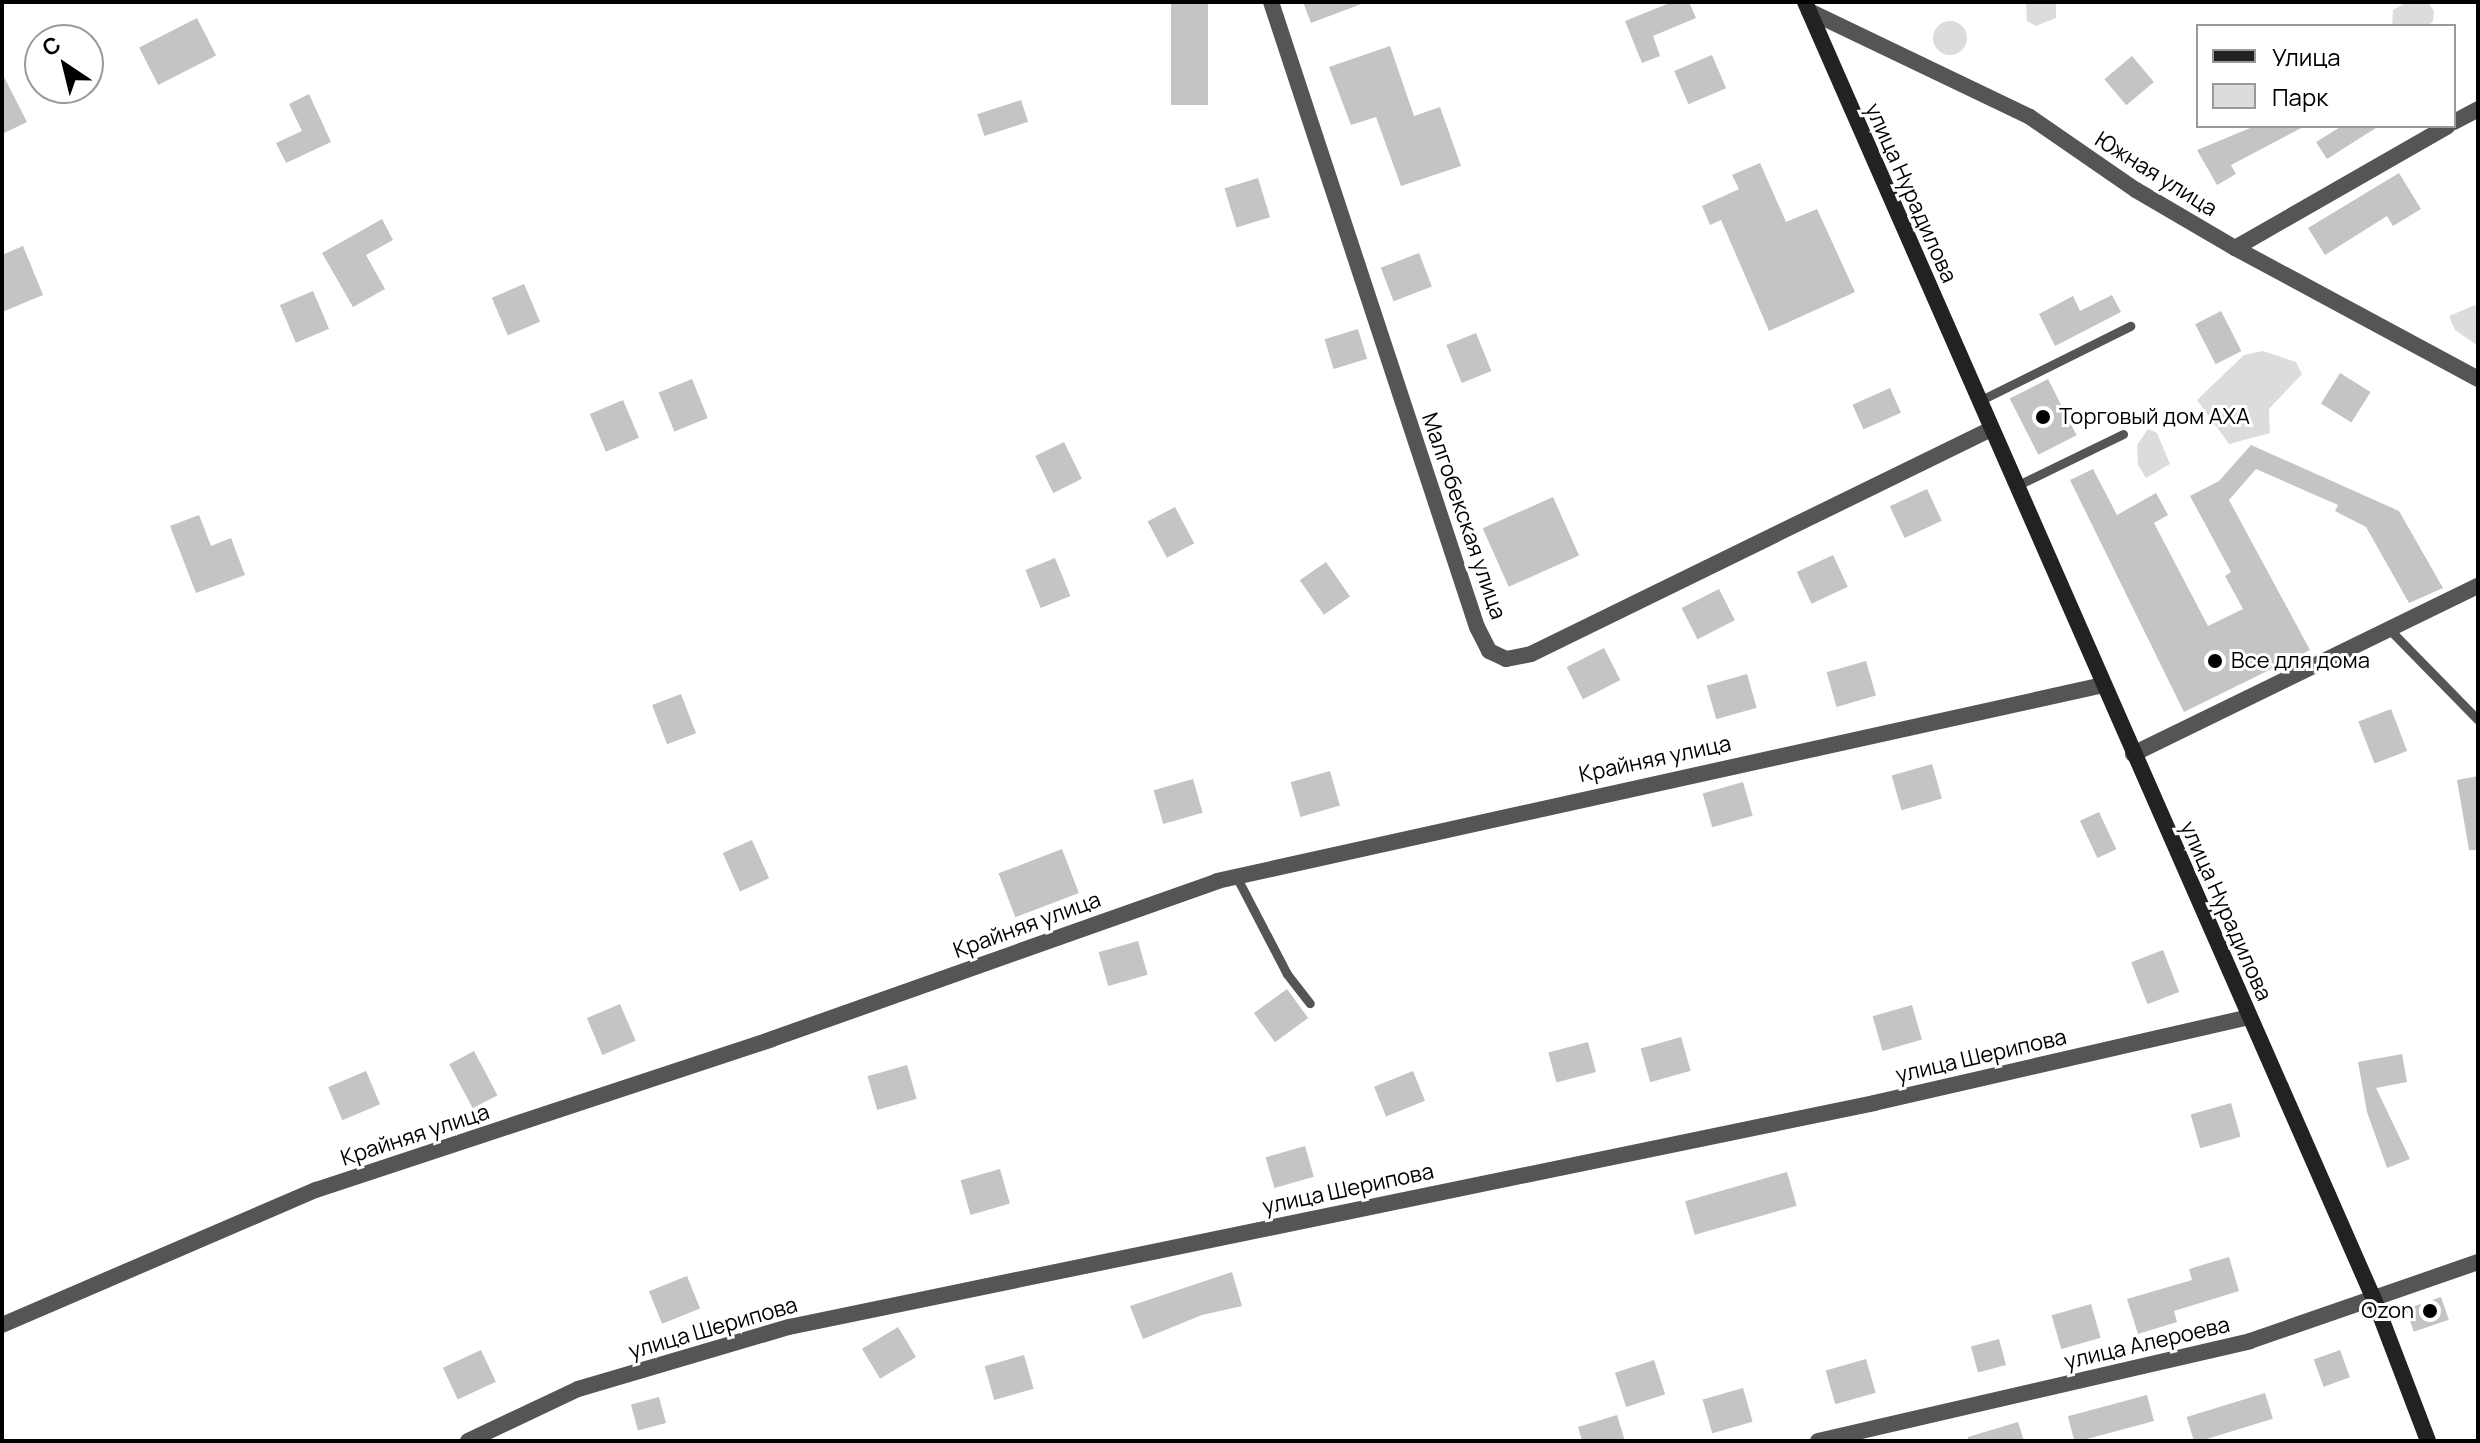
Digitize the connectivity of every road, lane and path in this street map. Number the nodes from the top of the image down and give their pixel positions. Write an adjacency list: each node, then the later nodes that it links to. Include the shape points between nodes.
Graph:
1 (1271, 2): 10 (street, Малгобекская улица, via 1489,651 1506,659 1531,654)
2 (1806, 5): 6 (street, Южная улица, via 2030,117 2136,190); 9 (street, улица Нурадилова)
3 (2478, 109): 4 (street)
4 (2456, 121)
5 (2445, 128): 6 (street)
6 (2235, 248): 8 (street, Южная улица)
7 (2130, 326): 9 (lane)
8 (2478, 379)
9 (1979, 401): 10 (street, улица Нурадилова)
10 (1991, 429): 12 (street, улица Нурадилова)
11 (2123, 434): 12 (lane)
12 (2016, 486): 15 (street, улица Нурадилова)
13 (2478, 586): 14 (street)
14 (2387, 627): 16 (lane); 17 (street)
15 (2103, 685): 17 (street, улица Нурадилова); 18 (street, Крайняя улица)
16 (2478, 720)
17 (2133, 754): 20 (street, улица Нурадилова)
18 (1236, 876): 19 (lane, via 1287,974); 23 (street, Крайняя улица, via 772,1039 316,1190)
19 (1310, 1003)
20 (2248, 1017): 22 (street, улица Нурадилова); 24 (street, улица Шерипова, via 1874,1103 789,1327 578,1389)
21 (2478, 1262): 22 (street, улица Алероева)
22 (2375, 1302): 25 (street, улица Алероева, via 2250,1341); 26 (street, улица Нурадилова)
23 (2, 1325)
24 (468, 1441)
25 (1818, 1441)
26 (2428, 1441)

